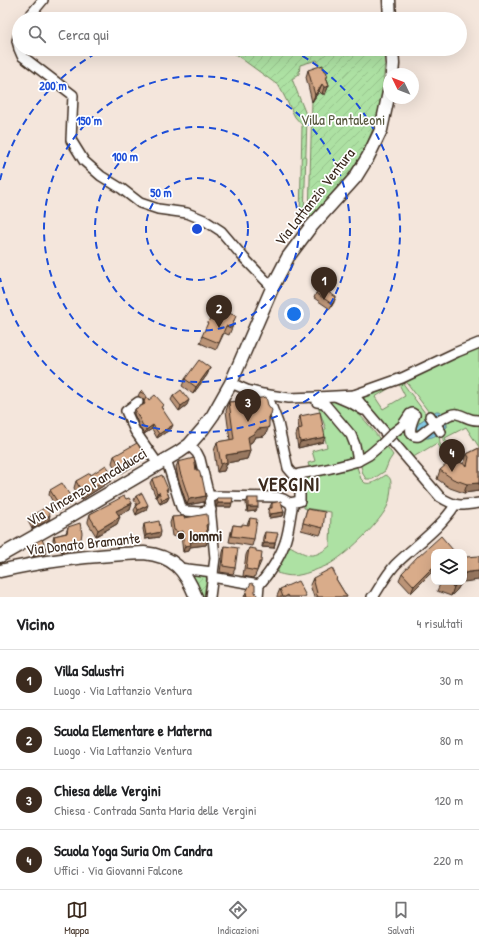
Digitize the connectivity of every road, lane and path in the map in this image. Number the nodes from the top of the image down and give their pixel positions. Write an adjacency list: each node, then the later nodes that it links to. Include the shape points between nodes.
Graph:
1 (43, 0): 3 (street)
2 (389, 0): 4 (main road)
3 (33, 12)
4 (390, 12)
5 (22, 56): 9 (street, via 73,95 71,140 84,161 140,203 158,209 187,213 221,231)
6 (392, 56): 7 (main road)
7 (393, 68)
8 (386, 104): 9 (main road, Via Lattanzio Ventura, via 381,130 355,178 309,229 288,257)
9 (273, 286): 11 (main road, Via Lattanzio Ventura)
10 (479, 343): 13 (street, via 402,378)
11 (231, 383): 12 (street); 22 (main road, Via Lattanzio Ventura, via 213,415)
12 (267, 395): 15 (street, via 289,398); 25 (street, via 278,423 288,468 294,475)
13 (354, 395): 14 (street); 17 (street)
14 (335, 396): 15 (street); 17 (street)
15 (316, 397): 23 (street, via 317,402 324,403 351,435)
16 (138, 402): 24 (street, via 126,411 136,431)
17 (370, 415): 29 (street, via 440,497)
18 (430, 416): 20 (street)
19 (479, 420): 20 (street, via 473,421 452,414)
20 (435, 424): 21 (street); 23 (street, bridge, via 419,436 414,436 410,433 415,415 412,413 382,444)
21 (441, 432)
22 (189, 445): 24 (main road, Via Vincenzo Pancalducci); 26 (street, via 200,459)
23 (358, 461): 25 (street)
24 (162, 462): 30 (street, via 184,511); 31 (main road, Via Vincenzo Pancalducci)
25 (300, 476): 27 (street, via 300,502)
26 (209, 496): 27 (street, via 277,497); 30 (street)
27 (290, 503): 35 (street, via 292,508 286,540 271,570)
28 (479, 503): 29 (street)
29 (455, 505): 39 (street, via 451,512 394,566)
30 (211, 510): 34 (street, via 215,558)
31 (0, 556)
32 (179, 568): 33 (main road, Via Donato Bramante, via 167,558 144,553 88,556); 34 (street); 36 (main road, Via Donato Bramante, via 188,579)
33 (0, 571)
34 (212, 575): 35 (street); 37 (street)
35 (259, 585): 38 (street)
36 (196, 597)
37 (210, 597)
38 (259, 597)
39 (372, 597)

